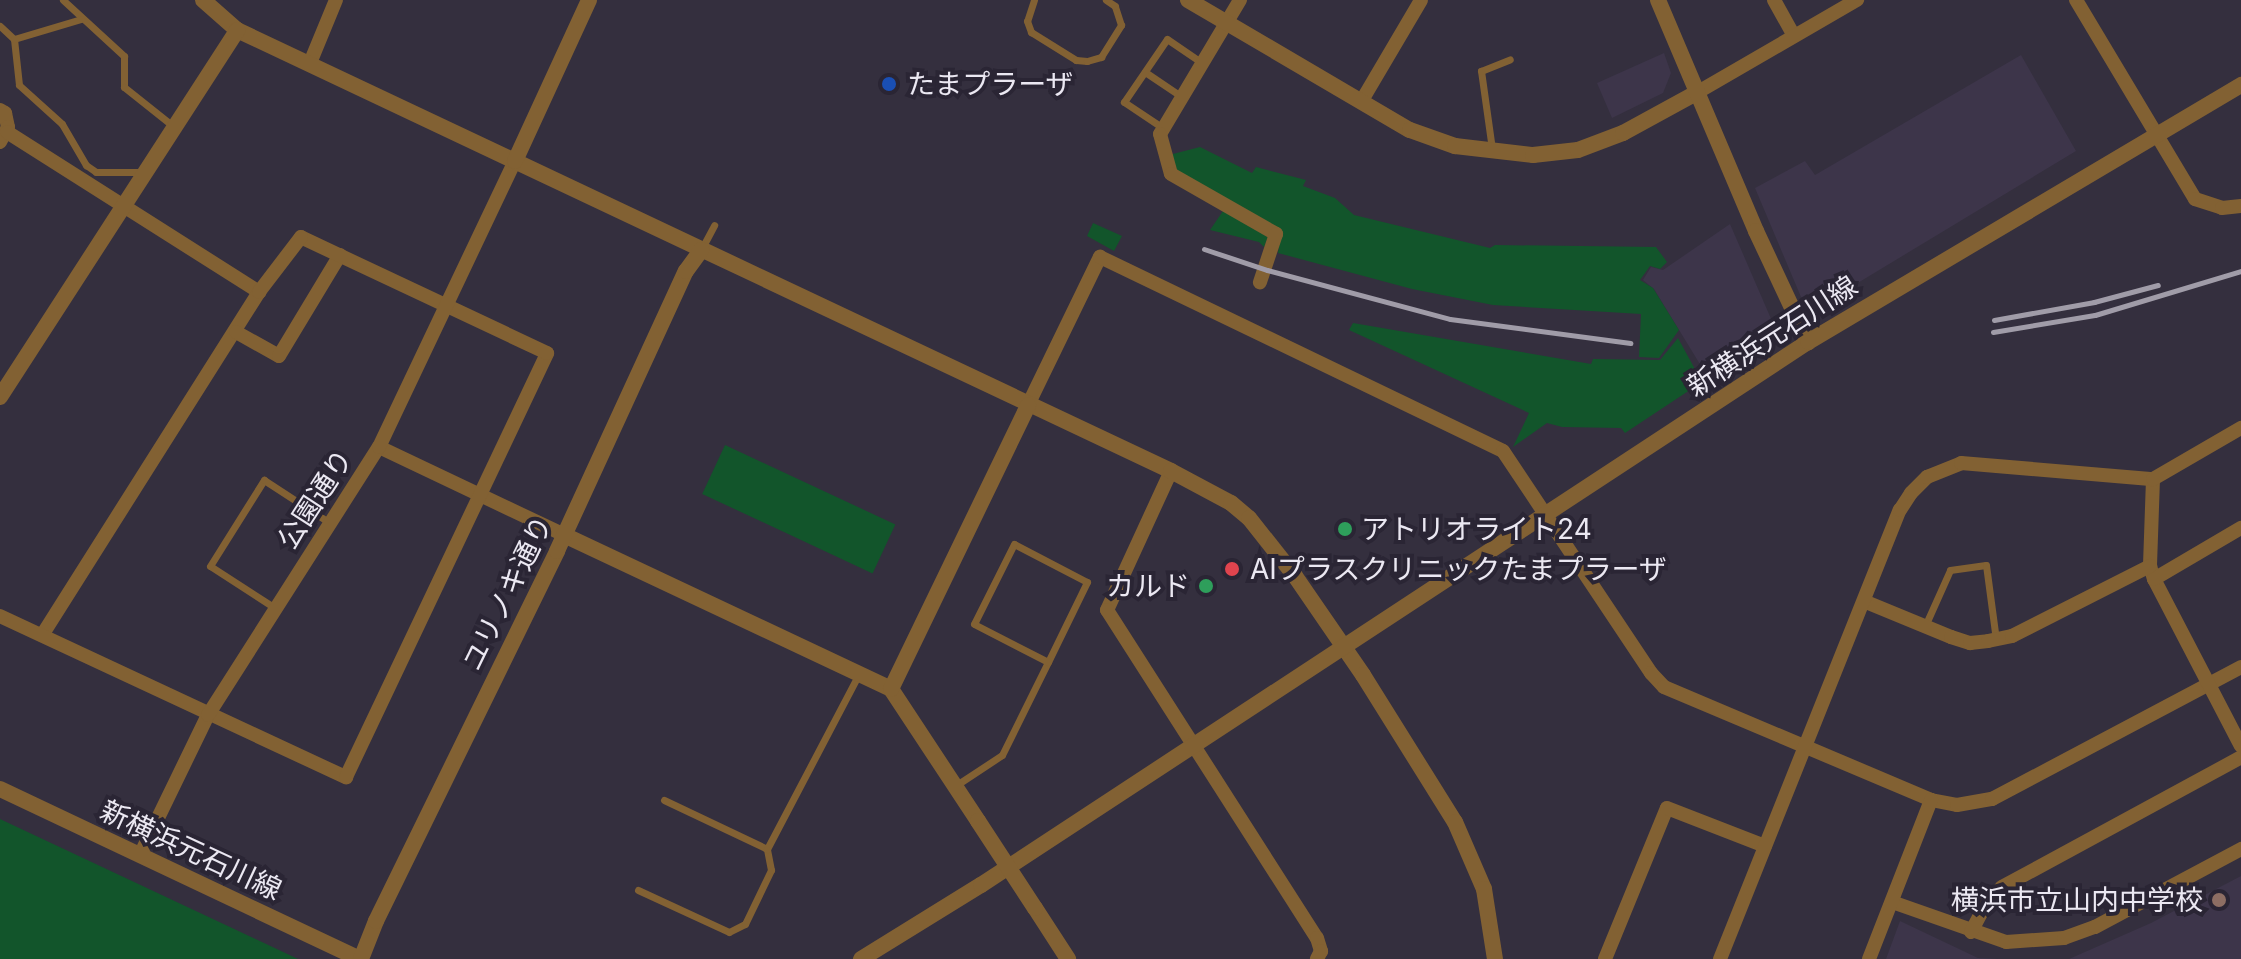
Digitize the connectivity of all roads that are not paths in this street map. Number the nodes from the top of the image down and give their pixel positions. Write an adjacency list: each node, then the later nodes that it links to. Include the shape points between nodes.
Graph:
1 (63, 0): 14 (lane)
2 (203, 0): 17 (street)
3 (335, 0): 21 (street)
4 (589, 0): 34 (street)
5 (1034, 0): 6 (lane, via 1027,21 1031,32 1076,60 1087,61 1101,57 1121,25 1115,6)
6 (1106, 0)
7 (1188, 0): 15 (street)
8 (1240, 0): 15 (street)
9 (1421, 0): 27 (street)
10 (1658, 0): 25 (street)
11 (1774, 0): 18 (street)
12 (1857, 0): 18 (street)
13 (2076, 0): 31 (street)
14 (81, 19): 19 (lane); 29 (lane, via 124,56 124,87)
15 (1227, 22): 22 (street); 27 (street)
16 (0, 26): 19 (lane)
17 (237, 30): 21 (street); 29 (street)
18 (1794, 36): 25 (street)
19 (14, 39): 35 (lane, via 19,85 62,124 86,165 96,172)
20 (1510, 59): 33 (lane, via 1481,71)
21 (310, 63): 34 (street)
22 (1202, 63): 23 (lane, via 1167,39); 26 (street)
23 (1145, 72): 26 (lane); 30 (lane, via 1124,102)
24 (2241, 85): 31 (street, 新横浜元石川線)
25 (1698, 92): 33 (street, via 1623,133 1578,150 1533,155); 45 (street)
26 (1182, 97): 30 (street)
27 (1361, 102): 33 (street, via 1410,130 1455,146)
28 (0, 110): 32 (street, via 7,120)
29 (175, 127): 35 (street)
30 (1163, 128): 41 (street, via 1171,174 1276,234)
31 (2155, 135): 37 (street, via 2195,199 2222,208); 45 (street, 新横浜元石川線)
32 (4, 137): 36 (street)
33 (1492, 151)
34 (515, 161): 39 (street); 43 (street, 公園通り)
35 (146, 172): 36 (street)
36 (123, 206): 42 (street); 46 (street)
37 (2241, 206)
38 (714, 225): 39 (lane)
39 (701, 250): 47 (street); 56 (street, ユリノキ通り, via 686,271)
40 (340, 255): 42 (street, via 301,237); 43 (street); 44 (street, via 279,356)
41 (1260, 282)
42 (259, 292): 44 (street)
43 (445, 304): 49 (street, 公園通り); 52 (street, via 547,353)
44 (236, 332): 62 (street)
45 (1808, 342): 53 (street, 新横浜元石川線)
46 (0, 397)
47 (1028, 405): 50 (street); 53 (street, via 1100,257 1503,451); 69 (street)
48 (2241, 428): 51 (street)
49 (379, 447): 52 (street); 54 (street, 公園通り)
50 (1171, 471): 64 (street, via 1249,518); 71 (street, via 1107,610)
51 (2153, 479): 57 (street); 58 (street, via 1978,462 1944,468 1927,477 1900,510)
52 (480, 494): 56 (street); 70 (street, via 346,777)
53 (1546, 513): 64 (street, 新横浜元石川線); 73 (street, via 1664,687)
54 (330, 523): 59 (street, 公園通り); 59 (lane, via 264,480 210,566)
55 (2241, 528): 57 (street)
56 (564, 535): 67 (street); 86 (street, ユリノキ通り)
57 (2152, 572): 63 (street); 68 (street)
58 (1866, 602): 61 (street); 73 (street)
59 (275, 608): 70 (street, 公園通り)
60 (0, 616): 62 (street)
61 (1925, 626): 63 (street, via 1970,643); 63 (lane, via 1950,570 1986,565)
62 (42, 635): 70 (street)
63 (1996, 640)
64 (1342, 646): 71 (street, 新横浜元石川線); 90 (street, via 1455,822 1484,889)
65 (1048, 662): 65 (lane, via 1087,582 1014,544 974,624); 75 (lane, via 1002,755)
66 (2241, 667): 68 (street)
67 (859, 674): 69 (street); 80 (lane)
68 (2208, 685): 72 (street); 78 (street, via 1992,799 1957,805)
69 (891, 689): 75 (street)
70 (208, 715): 82 (street, 公園通り)
71 (1192, 744): 87 (street, 新横浜元石川線); 89 (street, via 1317,938)
72 (2241, 746)
73 (1804, 749): 78 (street); 79 (street)
74 (2241, 757): 85 (street, via 2002,887)
75 (955, 786): 88 (street, bridge)
76 (0, 789): 82 (street, 新横浜元石川線)
77 (664, 800): 80 (lane)
78 (1931, 800): 84 (street)
79 (1765, 846): 91 (street, via 1667,808); 92 (street)
80 (767, 849): 83 (lane, via 771,870 745,924 729,932)
81 (2241, 849): 85 (street, via 2095,927 2064,938 2006,942)
82 (140, 855): 86 (street, 新横浜元石川線)
83 (638, 890)
84 (1892, 902): 85 (street); 93 (street)
85 (1971, 932)
86 (361, 959)
87 (861, 959)
88 (1068, 959)
89 (1317, 959)
90 (1495, 959)
91 (1605, 959)
92 (1720, 959)
93 (1869, 959)

